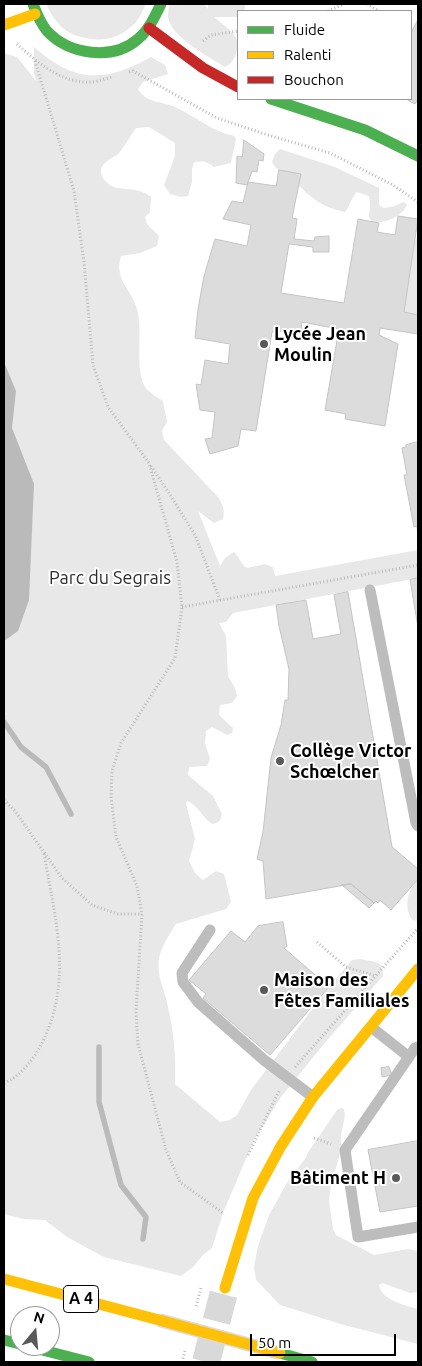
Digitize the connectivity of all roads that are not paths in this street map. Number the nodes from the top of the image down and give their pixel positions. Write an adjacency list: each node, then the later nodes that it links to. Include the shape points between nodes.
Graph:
1 (161, 4): 4 (main road)
2 (34, 9): 3 (main road); 4 (main road, via 48,33 66,46 88,53 111,52 132,44)
3 (4, 25)
4 (149, 28): 5 (main road, via 192,61)
5 (237, 86)
6 (274, 100): 7 (main road, via 352,125)
7 (418, 156)
8 (370, 590): 9 (lane)
9 (418, 826)
10 (210, 930): 15 (lane, via 182,973 183,982 198,1002 241,1041)
11 (418, 969): 12 (main road)
12 (371, 1026): 14 (lane); 15 (main road)
13 (418, 1047): 14 (lane)
14 (409, 1057): 16 (lane, via 345,1150 358,1237)
15 (313, 1097): 18 (main road, via 253,1198)
16 (418, 1227)
17 (4, 1279): 21 (main road, A 4, bridge)
18 (225, 1288)
19 (60, 1355): 20 (main road)
20 (89, 1362)
21 (312, 1362)

